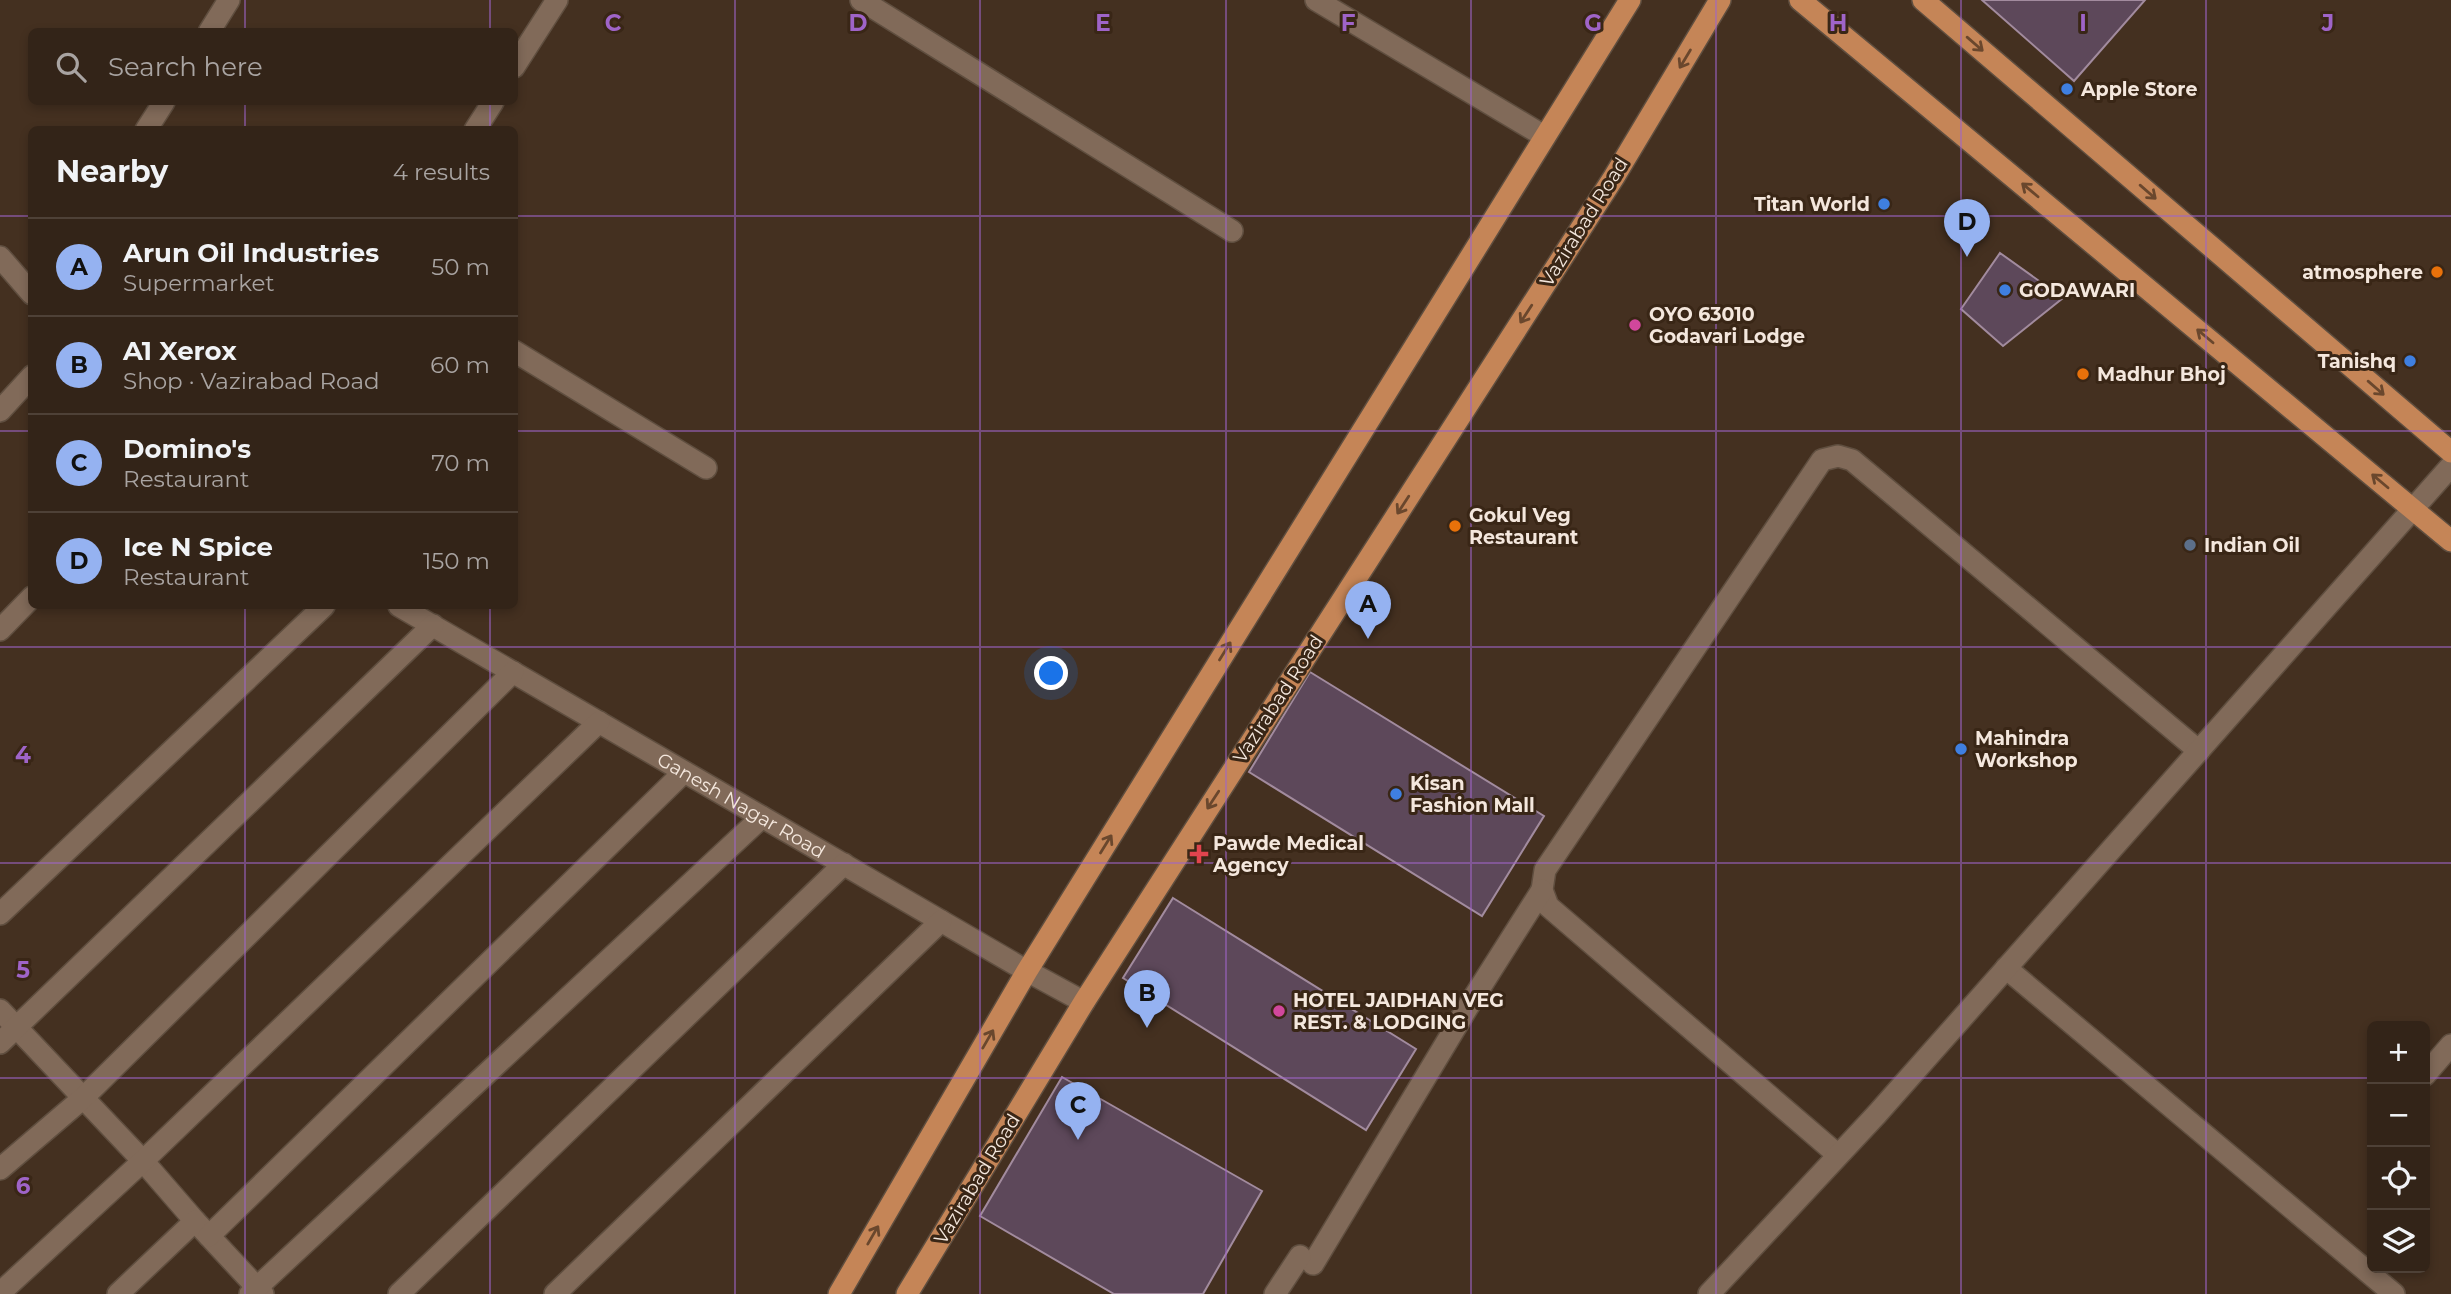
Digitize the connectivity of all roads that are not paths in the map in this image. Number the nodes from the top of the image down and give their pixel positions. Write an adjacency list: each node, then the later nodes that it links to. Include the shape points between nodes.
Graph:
1 (229, 0): 9 (street)
2 (557, 0): 10 (street)
3 (861, 0): 16 (street)
4 (1316, 0): 15 (street)
5 (1630, 0): 15 (main road)
6 (1720, 0): 43 (main road, Vazirabad Road, one-way to 43, via 1614,177)
7 (1800, 0): 25 (main road, one-way to 7)
8 (1923, 0): 22 (main road, one-way to 22)
9 (212, 28)
10 (518, 61)
11 (162, 105): 13 (street)
12 (491, 105): 14 (street)
13 (149, 126)
14 (478, 126)
15 (1544, 136): 42 (main road, one-way to 15)
16 (1232, 231)
17 (0, 257): 18 (street)
18 (28, 289)
19 (518, 353): 24 (street)
20 (28, 380): 21 (street)
21 (0, 411)
22 (2451, 452)
23 (2451, 466): 25 (street)
24 (706, 468)
25 (2414, 510): 26 (main road); 34 (street)
26 (2451, 541)
27 (28, 601): 31 (street)
28 (321, 609): 39 (street)
29 (404, 609): 30 (street, Ganesh Nagar Road)
30 (433, 625): 32 (street, Ganesh Nagar Road); 45 (street)
31 (0, 630)
32 (513, 672): 33 (street, Ganesh Nagar Road); 49 (street)
33 (599, 722): 35 (street, Ganesh Nagar Road); 51 (street)
34 (2199, 751): 38 (street, via 1852,460 1838,456 1822,460 1545,870); 41 (street)
35 (684, 772): 36 (street, Ganesh Nagar Road); 53 (street)
36 (762, 817): 37 (street, Ganesh Nagar Road); 54 (street)
37 (844, 864): 40 (street, Ganesh Nagar Road); 57 (street)
38 (1542, 890): 50 (street, via 1548,906); 61 (street, via 1307,1260)
39 (0, 914)
40 (940, 921): 42 (street, Ganesh Nagar Road); 58 (street)
41 (2006, 968): 50 (street); 63 (street)
42 (1027, 971): 43 (street, Ganesh Nagar Road); 59 (main road, one-way to 42)
43 (1084, 1002): 60 (main road, Vazirabad Road)
44 (0, 1010): 45 (street)
45 (16, 1027): 46 (street); 49 (street)
46 (0, 1043)
47 (2451, 1045): 48 (street)
48 (2430, 1069)
49 (82, 1098): 51 (street); 52 (street)
50 (1838, 1155): 62 (street)
51 (143, 1161): 53 (street); 55 (street)
52 (0, 1169)
53 (202, 1228): 54 (street); 56 (street)
54 (257, 1292)
55 (0, 1293)
56 (118, 1294)
57 (399, 1294)
58 (555, 1294)
59 (839, 1294)
60 (907, 1294)
61 (1275, 1294)
62 (1709, 1294)
63 (2394, 1294)

